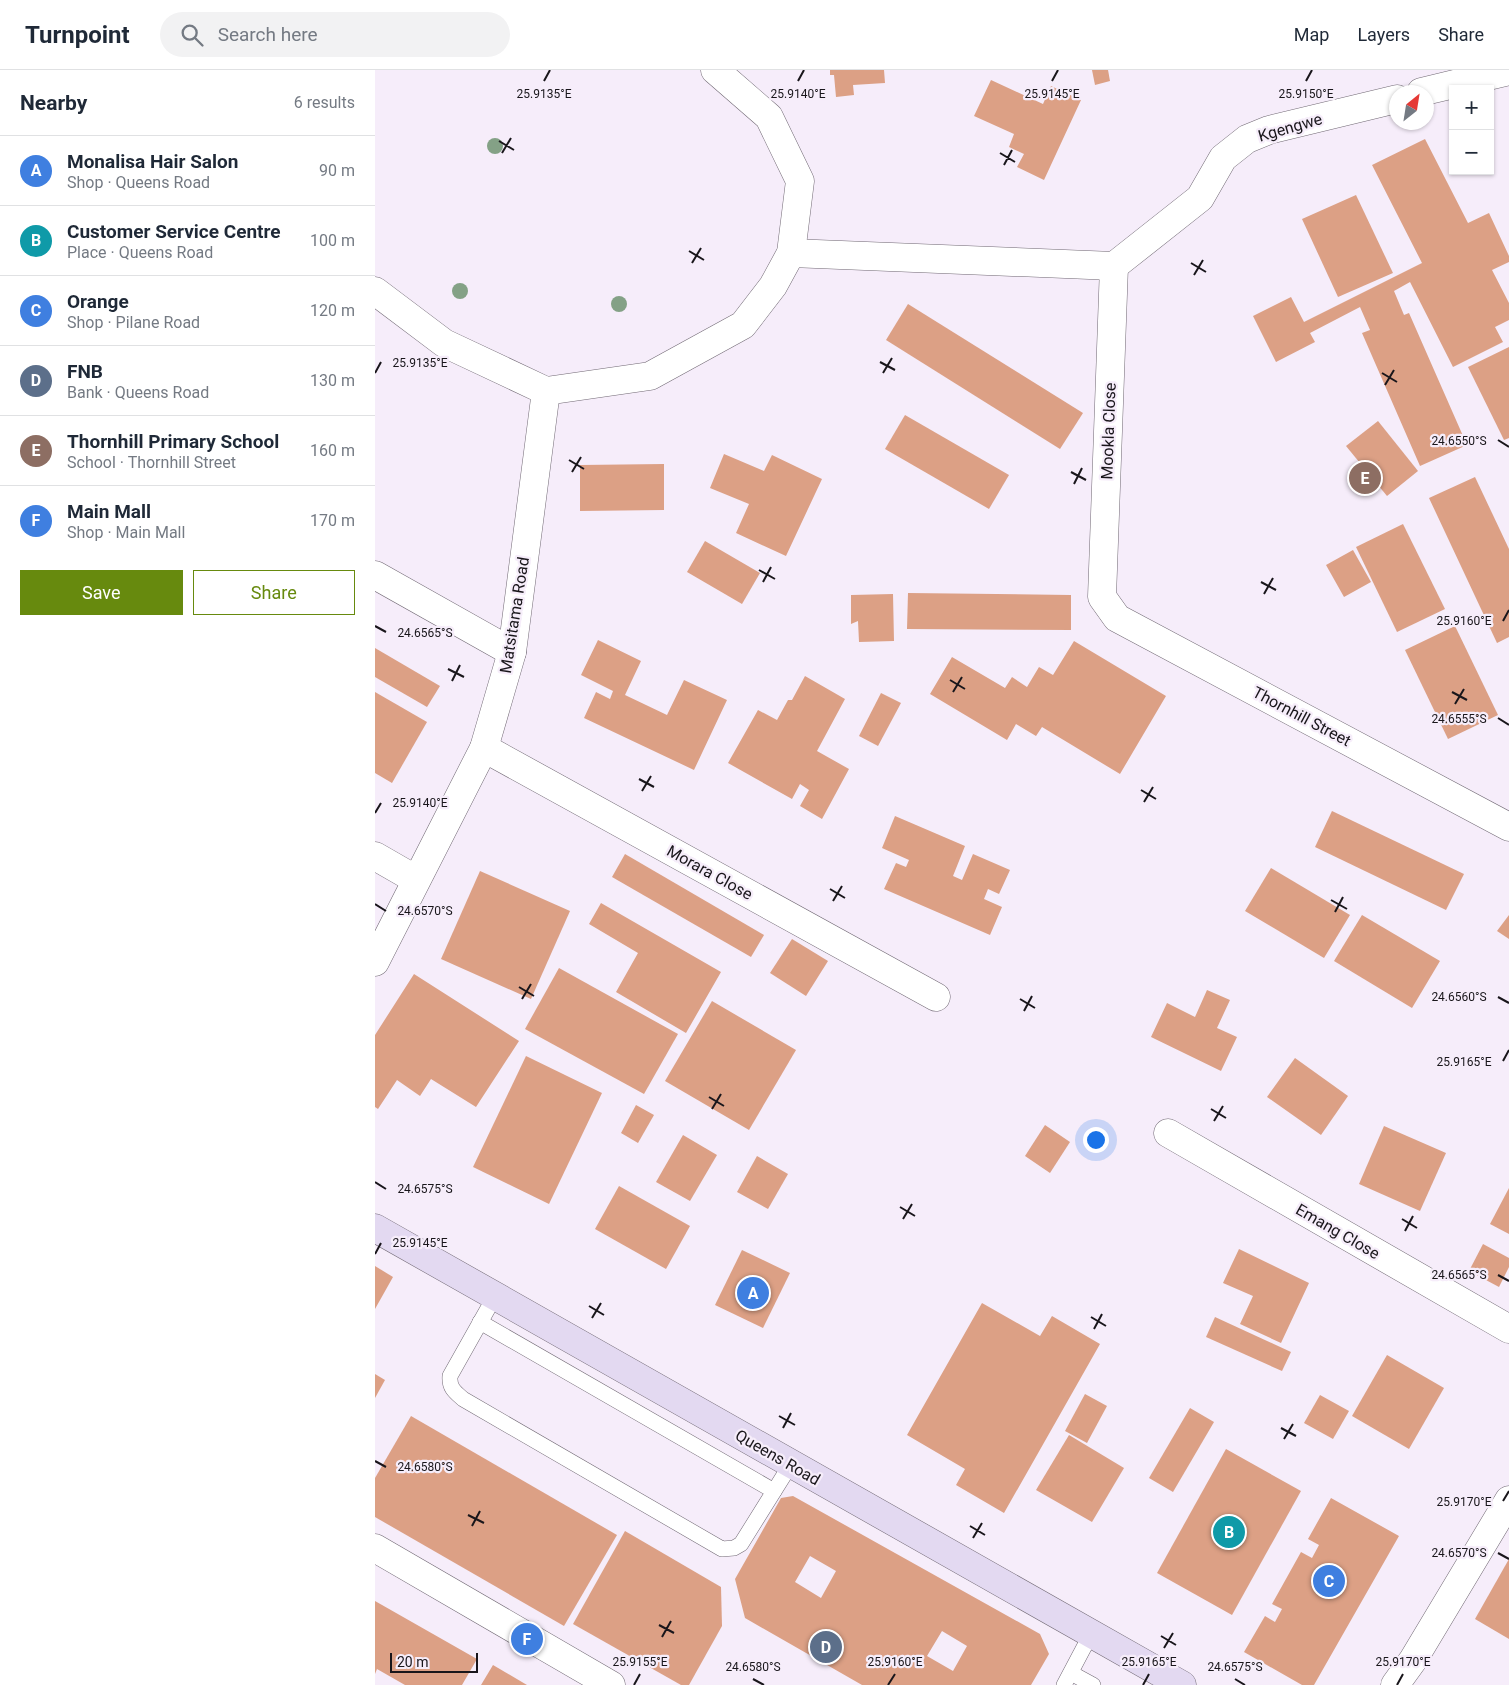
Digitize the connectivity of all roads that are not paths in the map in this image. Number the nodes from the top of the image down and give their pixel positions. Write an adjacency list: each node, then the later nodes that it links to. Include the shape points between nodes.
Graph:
1 (715, 70): 5 (street, via 769,117 800,181)
2 (1509, 71): 3 (street)
3 (1434, 89)
4 (1389, 100): 6 (street, Kgengwe, via 1269,130 1247,139 1223,158 1199,198)
5 (791, 252): 6 (street); 8 (street, via 773,286 743,325 650,376)
6 (1114, 266): 10 (street, Mookla Close)
7 (375, 291): 8 (street, via 444,344)
8 (546, 391): 11 (street, Matsitama Road)
9 (375, 575): 11 (street)
10 (1102, 596): 13 (street, Thornhill Street, via 1117,618)
11 (512, 652): 12 (street, Matsitama Road)
12 (484, 748): 15 (street, Matsitama Road); 17 (street, Morara Close)
13 (1509, 827)
14 (375, 856): 15 (street)
15 (415, 879): 16 (street, Matsitama Road)
16 (375, 962)
17 (936, 997)
18 (1168, 1133): 22 (street, Emang Close)
19 (375, 1228): 20 (main road, Queens Road)
20 (495, 1296): 21 (lane); 23 (main road, Queens Road)
21 (480, 1322): 24 (lane); 24 (lane, via 450,1376 453,1390 722,1549 741,1544)
22 (1509, 1330)
23 (791, 1464): 24 (lane); 27 (main road, Queens Road)
24 (774, 1491)
25 (1509, 1500): 28 (street)
26 (375, 1548): 30 (street)
27 (1091, 1634): 29 (lane); 32 (main road, Queens Road)
28 (1410, 1672): 33 (street)
29 (1068, 1679): 31 (lane)
30 (611, 1685)
31 (1093, 1685)
32 (1182, 1685)
33 (1395, 1685)

